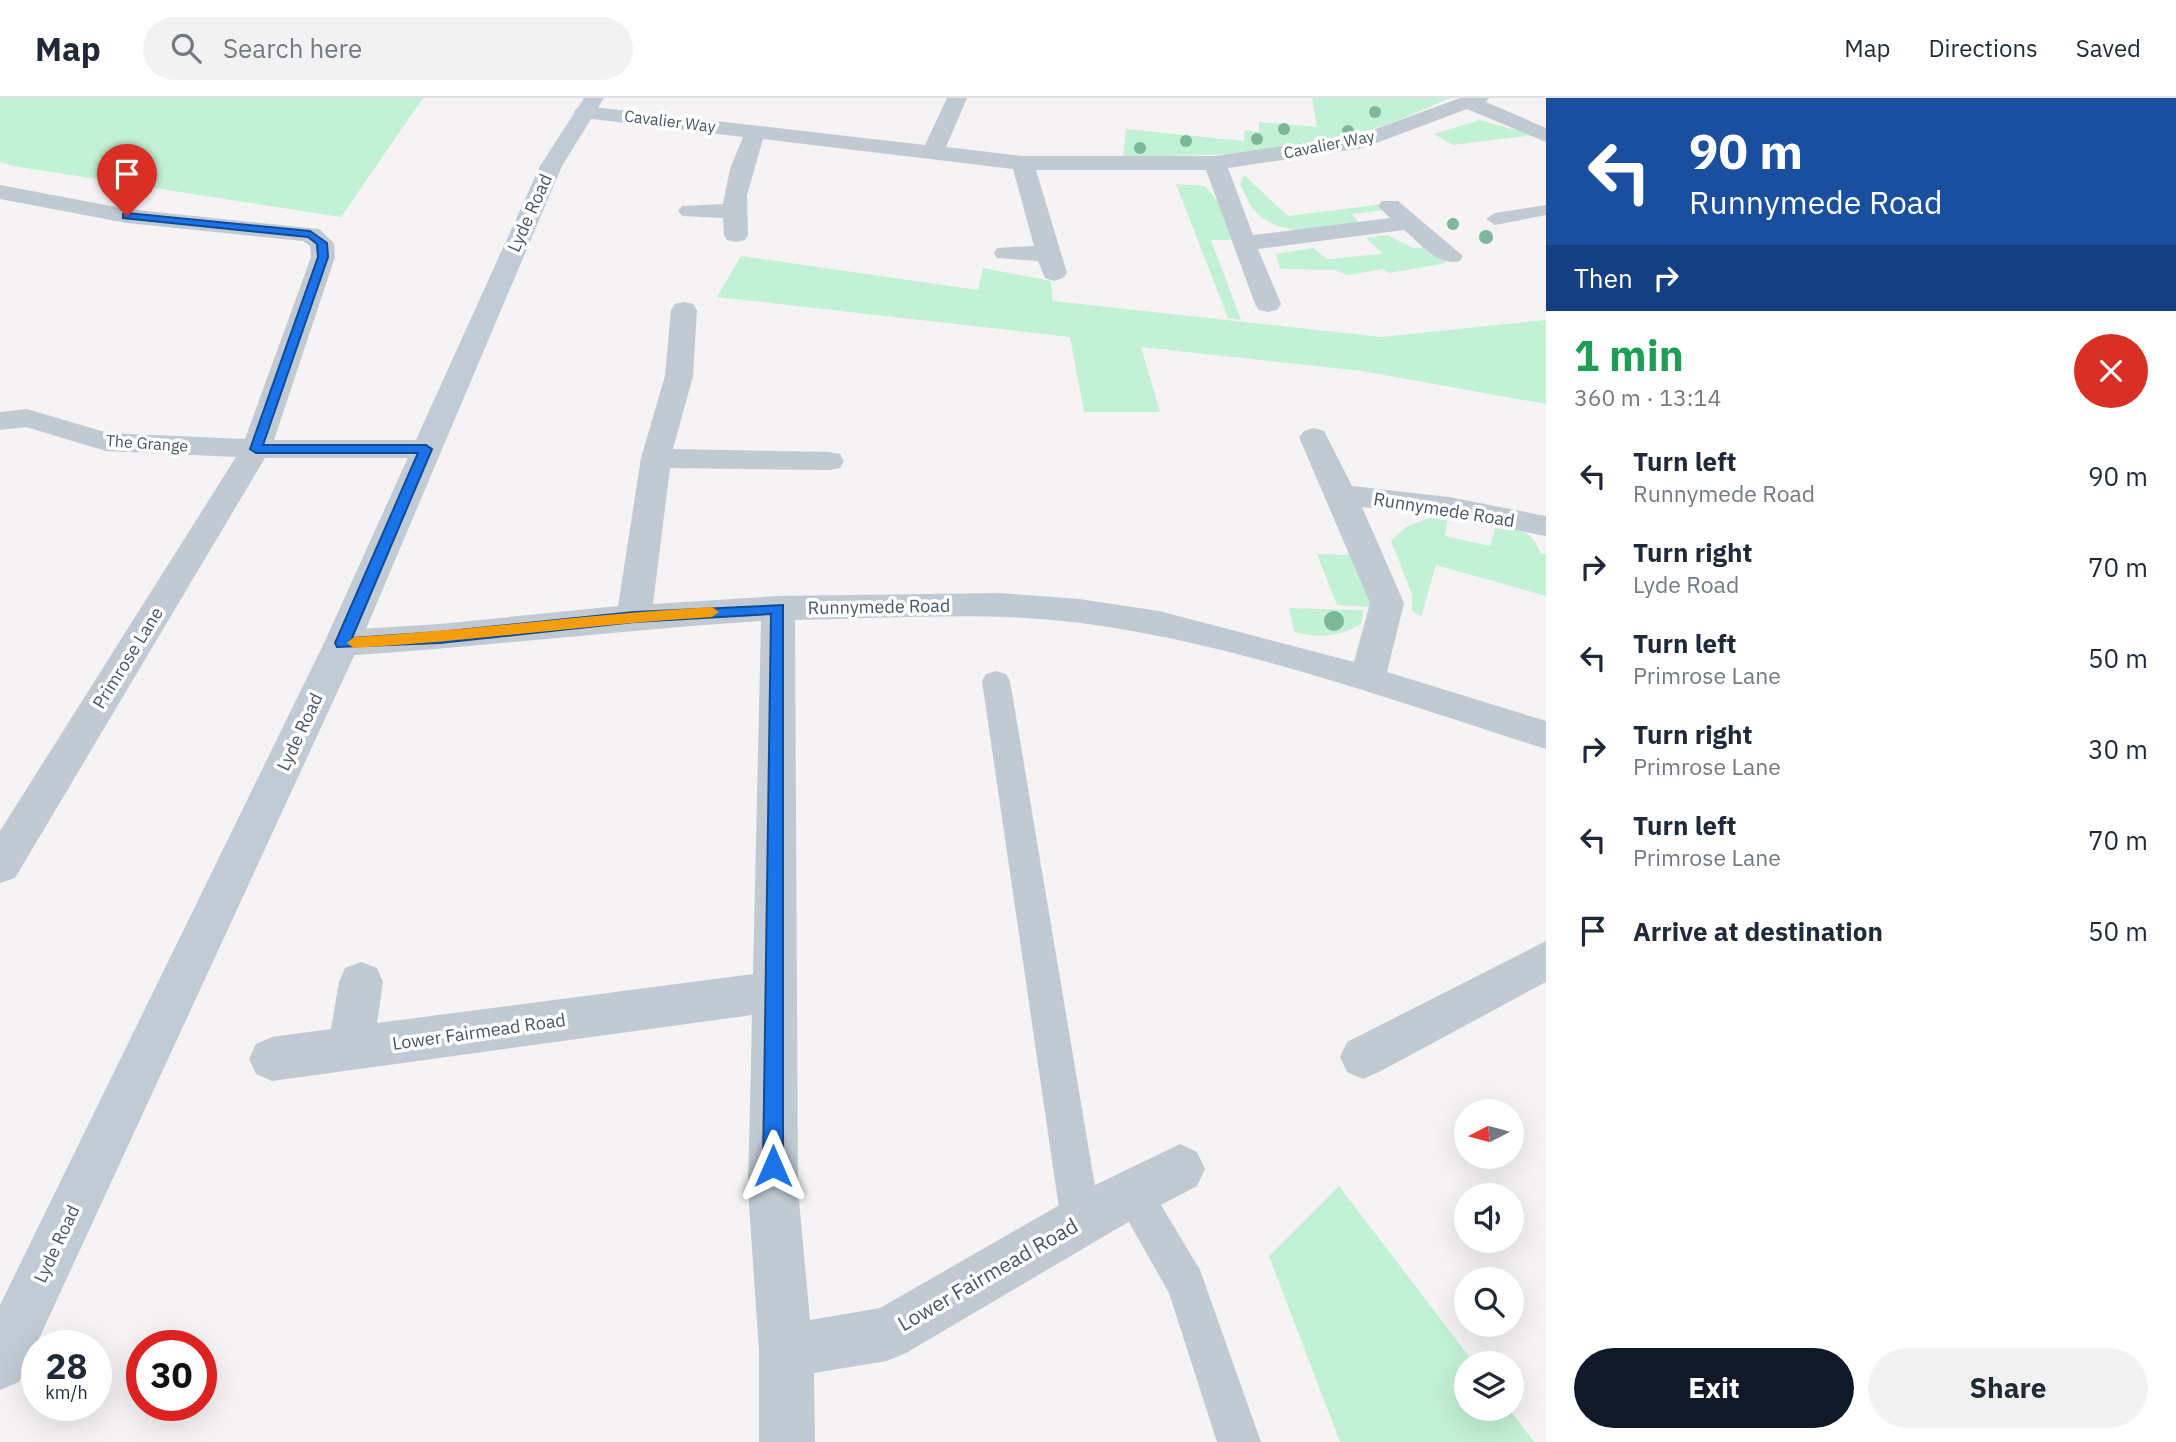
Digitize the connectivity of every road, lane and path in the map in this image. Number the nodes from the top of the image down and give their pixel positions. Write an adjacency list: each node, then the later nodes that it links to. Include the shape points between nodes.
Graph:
1 (957, 98): 6 (street)
2 (1475, 100): 5 (street); 8 (street, Cavalier Way, via 1363,141)
3 (589, 105): 4 (street, Cavalier Way); 25 (street, Lyde Road, via 551,166)
4 (756, 131): 6 (street, Cavalier Way); 13 (street, via 740,168)
5 (1546, 136)
6 (933, 152): 7 (street, Cavalier Way)
7 (1023, 163): 8 (street, Cavalier Way); 18 (street, via 1050,264)
8 (1215, 163): 17 (street)
9 (0, 192): 24 (street, Primrose Lane, via 127,216 310,234 322,243 323,257)
10 (1389, 205): 15 (street)
11 (1546, 210): 14 (lane)
12 (690, 211): 13 (street)
13 (732, 211): 16 (street)
14 (1494, 219)
15 (1410, 222): 17 (street); 19 (street)
16 (736, 235)
17 (1244, 244): 20 (street)
18 (1006, 253)
19 (1451, 256)
20 (1268, 304)
21 (684, 310): 26 (street, via 679,376)
22 (0, 421): 24 (street, The Grange, via 27,418 106,442)
23 (1314, 438): 28 (street, Runnymede Road)
24 (256, 449): 25 (street); 36 (street, Primrose Lane)
25 (426, 449): 32 (street, Lyde Road)
26 (656, 457): 27 (street); 31 (street)
27 (829, 461)
28 (1341, 495): 29 (street, Runnymede Road, via 1449,507); 33 (street, Runnymede Road, via 1387,603)
29 (1546, 526)
30 (778, 608): 31 (street, Runnymede Road); 33 (street, Runnymede Road, via 999,606 1079,611 1159,623); 40 (street)
31 (634, 617): 32 (street, Runnymede Road, via 440,638)
32 (342, 643): 48 (street, Lyde Road)
33 (1367, 679): 35 (street, Runnymede Road)
34 (996, 681): 46 (lane)
35 (1546, 734)
36 (16, 812): 37 (street, Primrose Lane)
37 (0, 866)
38 (1546, 960): 42 (street)
39 (361, 982): 41 (street)
40 (773, 992): 41 (street, Lower Fairmead Road); 47 (street, via 773,1191)
41 (351, 1049): 43 (street, Lower Fairmead Road)
42 (1363, 1056)
43 (272, 1059)
44 (1180, 1169): 45 (street, Lower Fairmead Road)
45 (1132, 1194): 46 (street, Lower Fairmead Road); 50 (lane, via 1186,1284)
46 (1081, 1222): 47 (street, Lower Fairmead Road, via 887,1334)
47 (786, 1351): 49 (street)
48 (0, 1363)
49 (787, 1442)
50 (1239, 1442)

